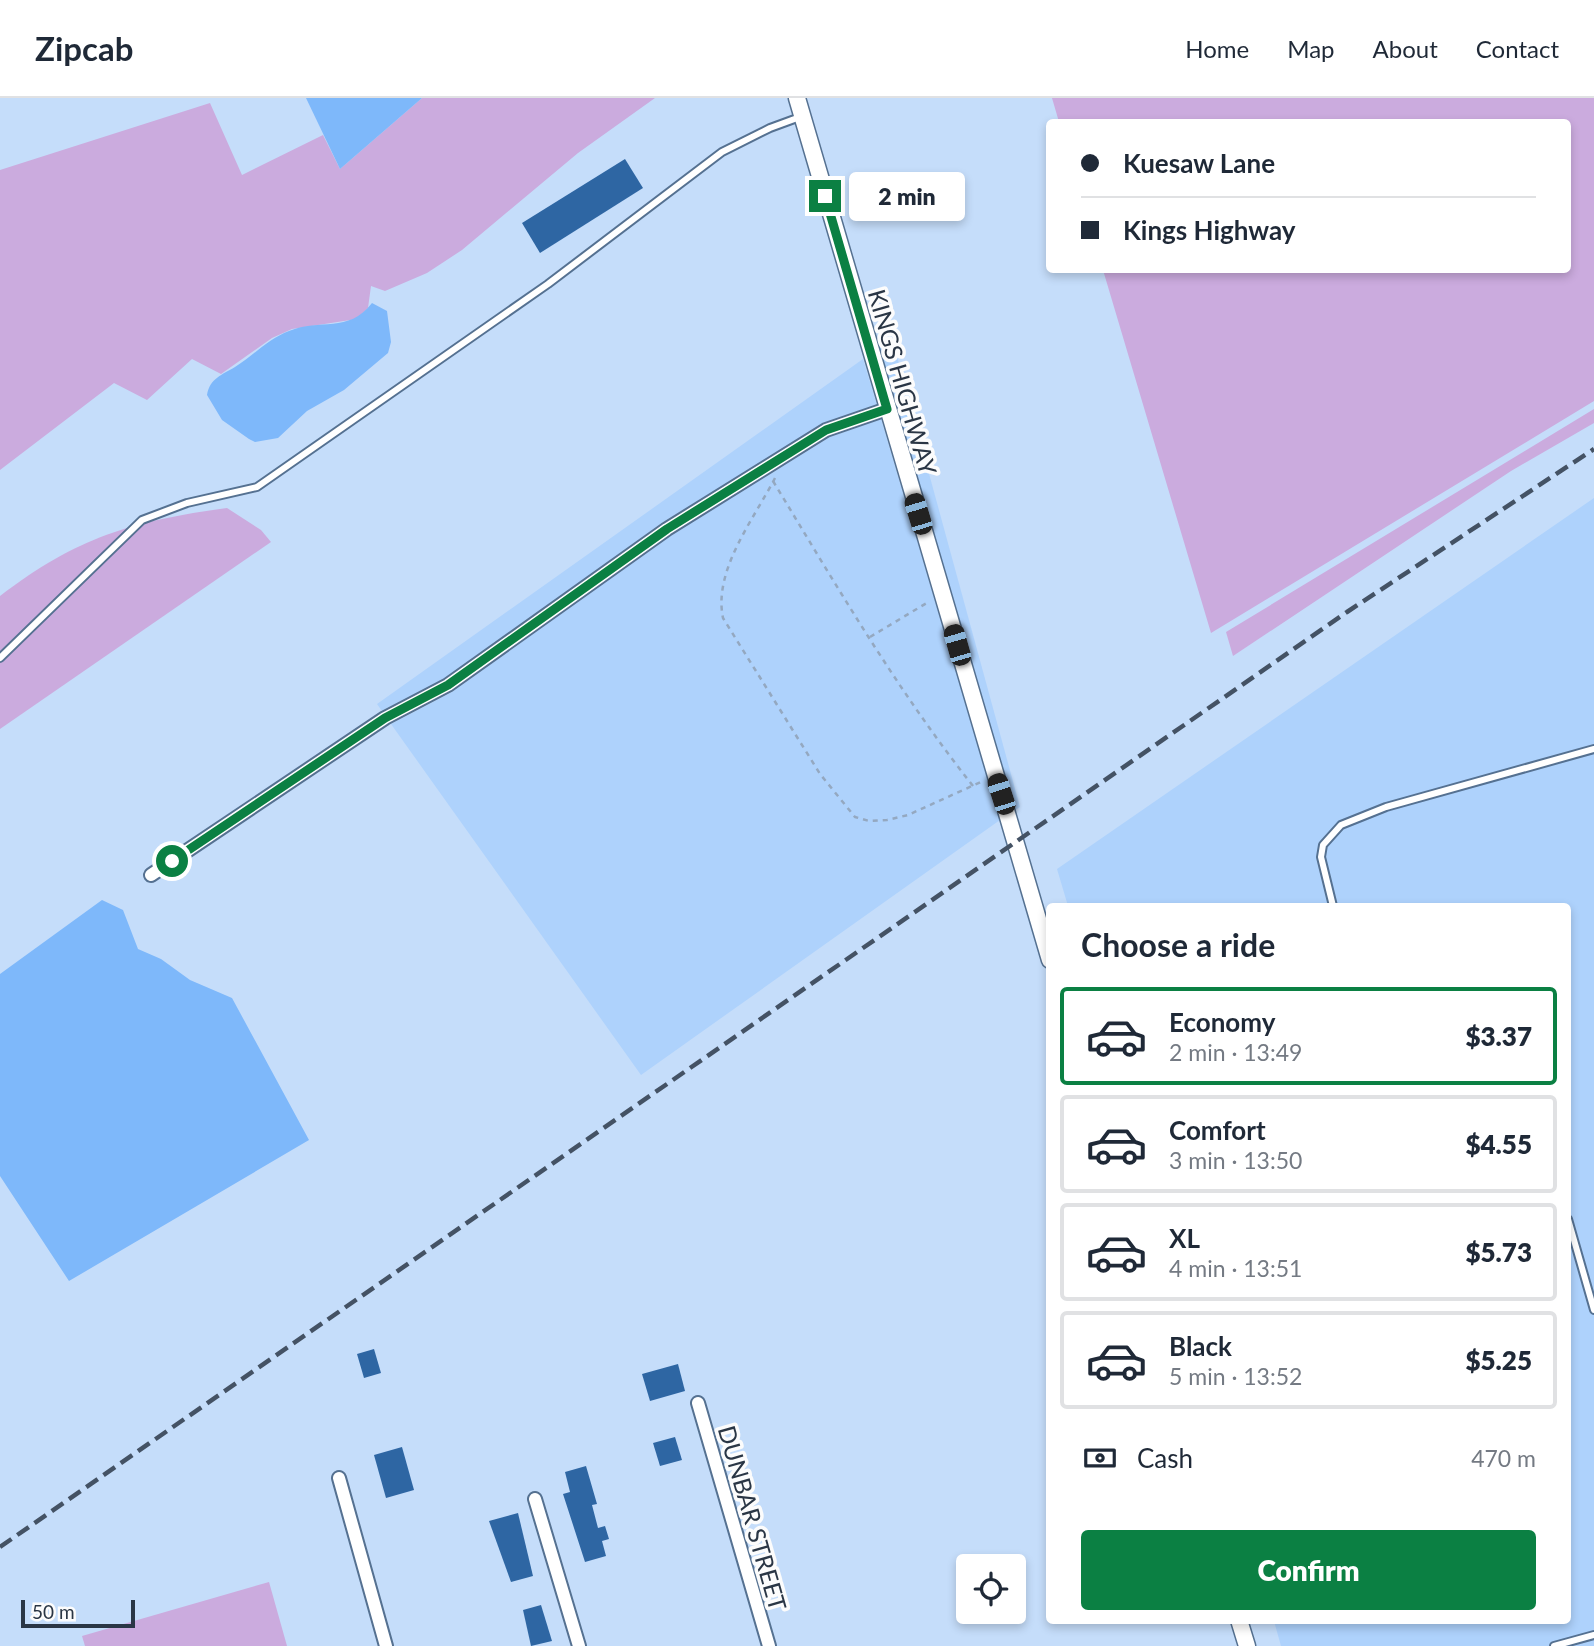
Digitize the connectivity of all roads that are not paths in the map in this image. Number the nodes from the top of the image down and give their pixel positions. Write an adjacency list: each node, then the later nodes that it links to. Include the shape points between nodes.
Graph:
1 (797, 98): 2 (street, KINGS HIGHWAY)
2 (802, 116): 3 (street, KINGS HIGHWAY); 4 (lane, via 722,152 548,284 257,487 187,503 142,520)
3 (887, 409): 6 (street, via 826,430 667,529 448,685 385,718); 8 (street, KINGS HIGHWAY)
4 (0, 658)
5 (1594, 749): 7 (lane, via 1386,807 1341,824 1323,845 1321,857)
6 (151, 875)
7 (1332, 903)
8 (1046, 947)
9 (1571, 1230): 10 (lane)
10 (1594, 1310)
11 (698, 1403): 18 (street, DUNBAR STREET)
12 (339, 1478): 16 (street)
13 (535, 1499): 17 (street)
14 (1240, 1624): 19 (street)
15 (1594, 1635): 20 (lane)
16 (386, 1646)
17 (579, 1646)
18 (769, 1646)
19 (1247, 1646)
20 (1554, 1646)

